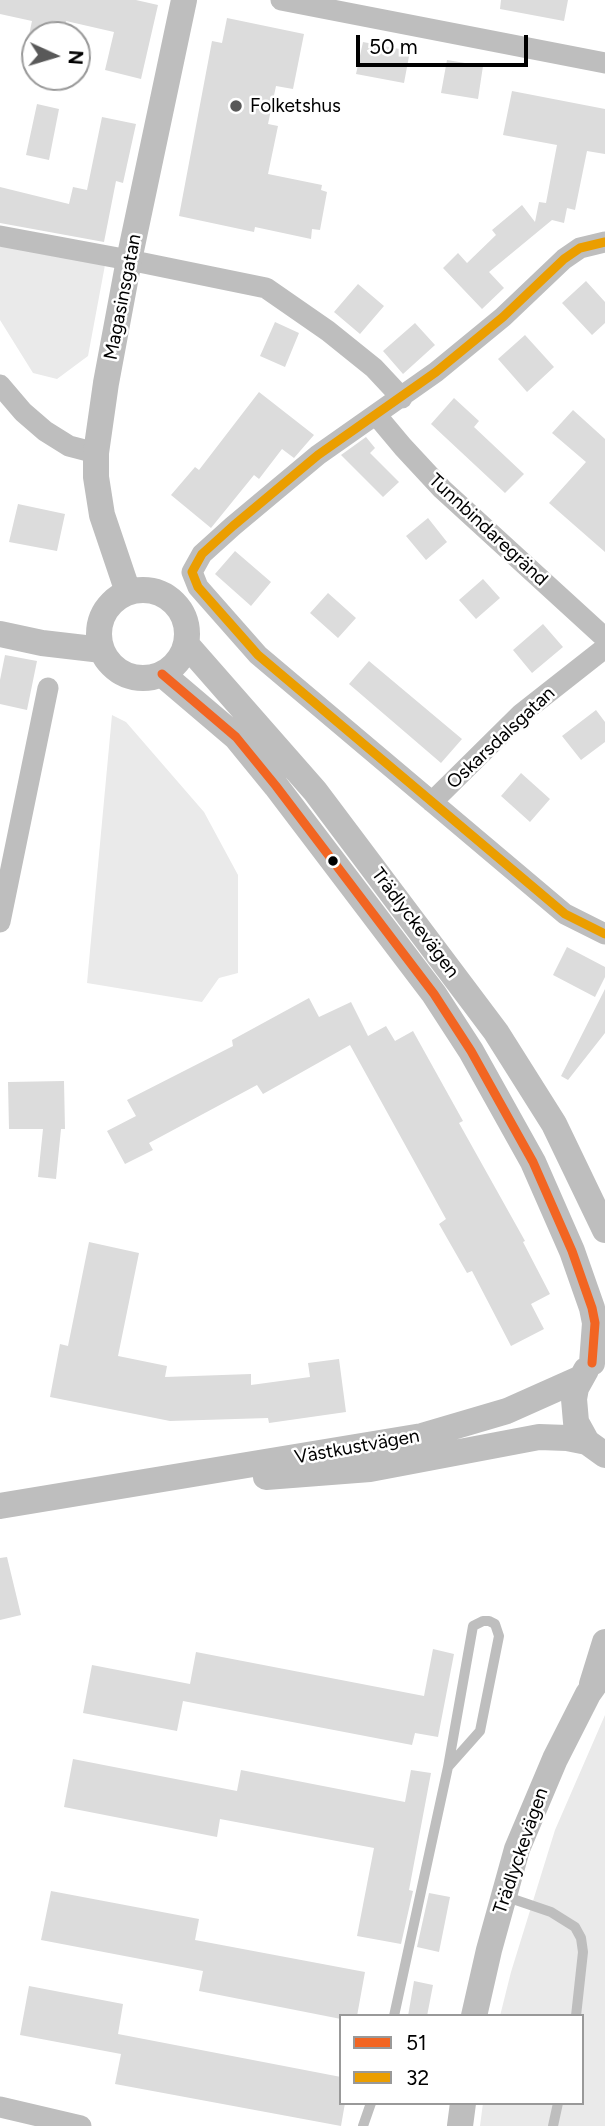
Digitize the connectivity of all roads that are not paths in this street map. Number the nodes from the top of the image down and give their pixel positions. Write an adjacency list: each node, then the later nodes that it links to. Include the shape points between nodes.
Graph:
1 (184, 0): 6 (street, Magasinsgatan)
2 (281, 0): 3 (street)
3 (605, 63)
4 (0, 236): 6 (street)
5 (605, 242): 8 (street, via 580,248 564,259 503,317)
6 (130, 260): 8 (street, via 266,288 365,360); 10 (street, Magasinsgatan)
7 (0, 385): 10 (street, via 45,431 69,446)
8 (402, 398): 9 (street)
9 (377, 416): 13 (street, Tunnbindaregränd, via 442,489); 19 (street, via 318,455 233,526 202,554 192,572 198,587 258,655)
10 (96, 453): 11 (street, Magasinsgatan, via 102,515)
11 (128, 592): 14 (street, via 149,590 168,598 186,623); 16 (street, via 103,616 99,627)
12 (0, 634): 16 (street)
13 (605, 638)
14 (186, 644): 17 (street, via 177,662); 22 (street, Trädlyckevägen, via 315,790 496,1032 554,1124)
15 (605, 648): 19 (street, Oskarsdalsgatan, via 521,714)
16 (102, 650): 17 (street, via 116,669 127,675 151,678)
17 (162, 674): 23 (street, Trädlyckevägen, via 236,737 434,994 471,1051 533,1162 572,1251 595,1323)
18 (48, 688): 20 (street)
19 (432, 802): 21 (street, via 565,914)
20 (0, 922)
21 (605, 934)
22 (605, 1230)
23 (593, 1365): 24 (street, Trädlyckevägen, via 574,1399 574,1411 576,1422); 26 (street, Västkustvägen, via 507,1411 422,1436)
24 (595, 1448): 25 (street); 26 (street, Västkustvägen, via 567,1438 539,1437 370,1469)
25 (605, 1473)
26 (125, 1487): 27 (street, Västkustvägen)
27 (0, 1506)
28 (605, 1642): 30 (street, Trädlyckevägen)
29 (605, 1670): 30 (street, Trädlyckevägen)
30 (588, 1694): 32 (street, Trädlyckevägen, via 546,1777)
31 (448, 1767): 31 (lane, via 480,1731 499,1636 489,1621 473,1626); 33 (lane)
32 (503, 1896): 34 (street, Trädlyckevägen); 35 (lane, via 551,1912 575,1927 583,1952)
33 (394, 2014)
34 (474, 2014)
35 (576, 2014)
36 (370, 2105): 41 (lane)
37 (463, 2105): 42 (street)
38 (558, 2105): 43 (lane)
39 (0, 2107): 40 (street)
40 (81, 2126)
41 (363, 2126)
42 (460, 2126)
43 (553, 2126)

